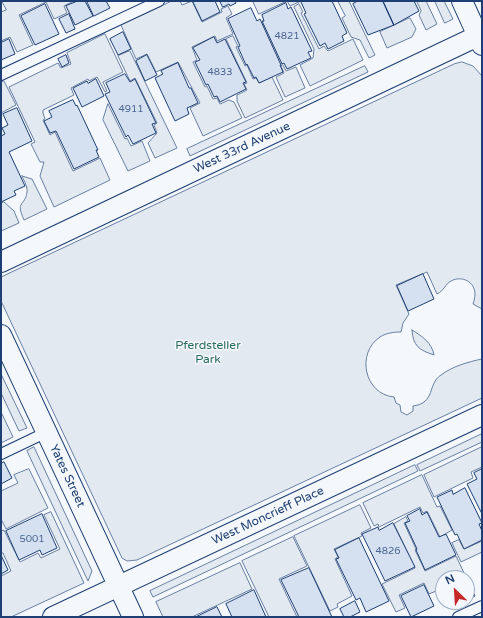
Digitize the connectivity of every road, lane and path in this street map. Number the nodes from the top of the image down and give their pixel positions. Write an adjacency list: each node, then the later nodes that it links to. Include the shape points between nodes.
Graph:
1 (159, 1): 4 (lane)
2 (462, 1): 3 (street)
3 (481, 38): 5 (street, West 33rd Avenue)
4 (1, 75)
5 (1, 262)
6 (1, 335): 8 (street, Yates Street)
7 (482, 415): 10 (street, West Moncrieff Place)
8 (47, 432): 9 (lane); 10 (street, Yates Street)
9 (1, 454)
10 (119, 586): 12 (street, West Moncrieff Place); 13 (street, Yates Street)
11 (482, 606): 14 (lane)
12 (53, 617)
13 (133, 617)
14 (458, 617)

